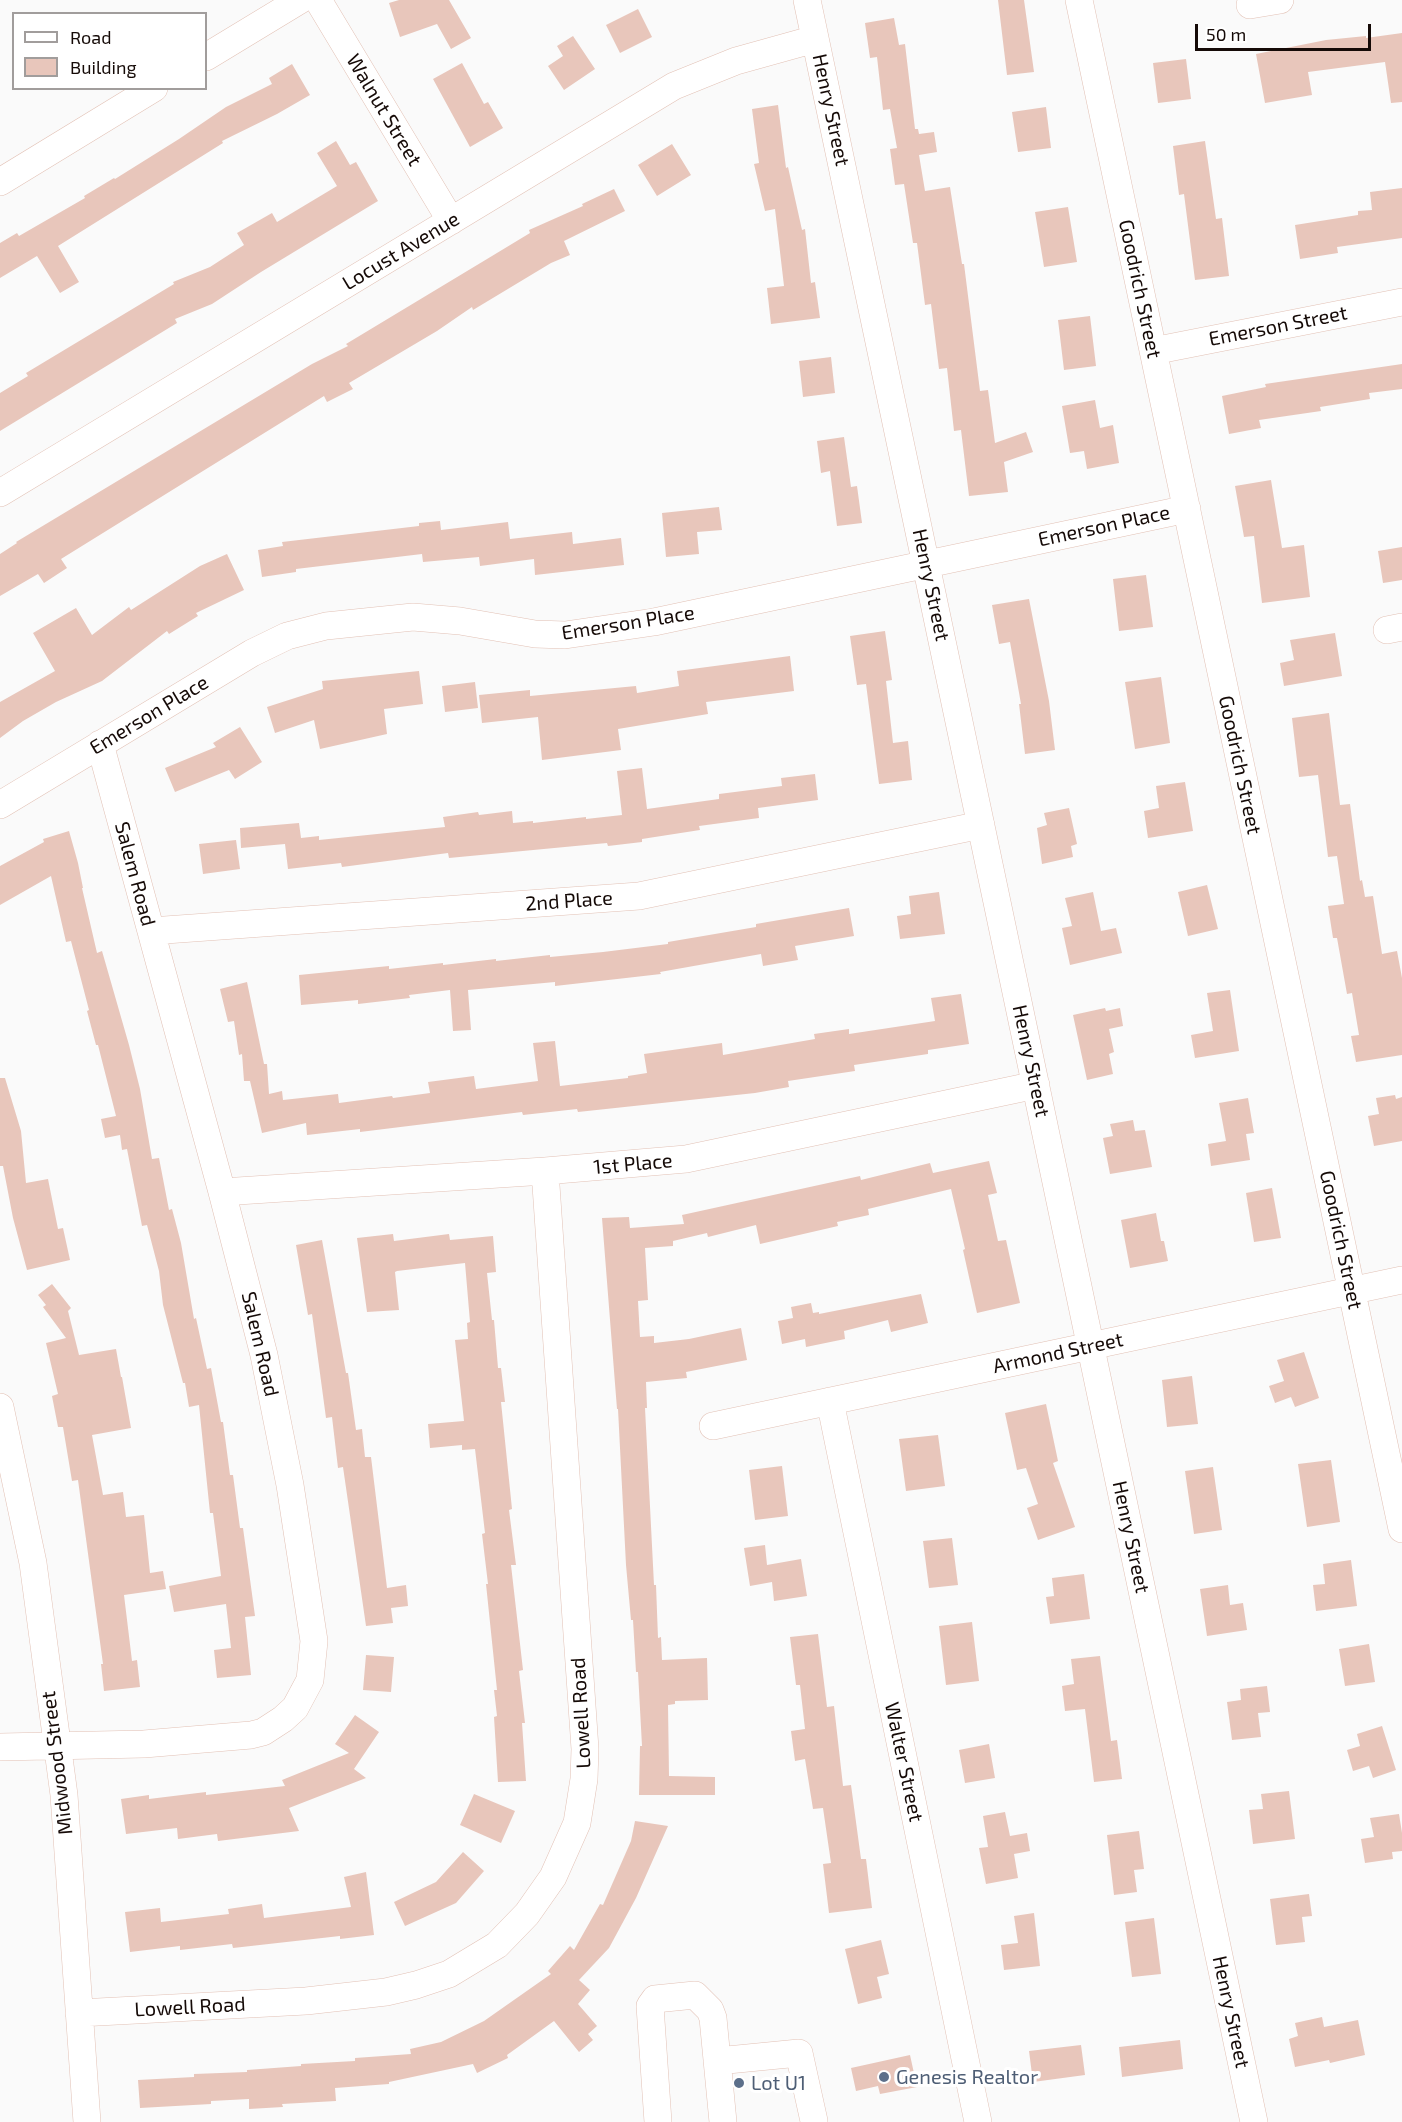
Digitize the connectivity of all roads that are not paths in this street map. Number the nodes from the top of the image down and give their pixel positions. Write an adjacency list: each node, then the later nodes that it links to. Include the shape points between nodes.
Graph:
1 (300, 0): 8 (street)
2 (318, 0): 11 (street, Walnut Street)
3 (807, 0): 7 (street, Henry Street)
4 (1079, 0): 13 (street, Goodrich Street)
5 (1280, 0): 6 (street)
6 (1250, 4)
7 (815, 39): 11 (street, Locust Avenue, via 736,61 674,86); 16 (street, Henry Street)
8 (207, 56)
9 (151, 90): 10 (street)
10 (0, 182)
11 (451, 221): 14 (street, Locust Avenue)
12 (1402, 302): 13 (street, Emerson Street)
13 (1154, 351): 15 (street, Goodrich Street)
14 (0, 493)
15 (1187, 509): 16 (street, Emerson Place); 25 (street, Goodrich Street)
16 (926, 564): 17 (street, Emerson Place, via 654,622 565,635 413,617 326,626 287,636 252,653); 19 (street, Henry Street)
17 (100, 744): 18 (street, Emerson Place); 20 (street, Salem Road)
18 (0, 805)
19 (981, 825): 20 (street, 2nd Place, via 639,896); 21 (street, Henry Street)
20 (151, 931): 23 (street, Salem Road)
21 (1036, 1085): 22 (street, 1st Place, via 686,1159); 26 (street, Henry Street)
22 (545, 1171): 23 (street, 1st Place); 33 (street, Lowell Road, via 585,1749 577,1822 553,1877 527,1914 497,1945 449,1974 416,1985 306,2001)
23 (222, 1192): 31 (street, Salem Road, via 264,1355 290,1485 314,1641 310,1680 295,1708 263,1732 251,1736)
24 (1402, 1280): 25 (street, Armond Street)
25 (1351, 1290): 26 (street, Armond Street); 30 (street, Goodrich Street)
26 (1091, 1346): 27 (street, Armond Street); 40 (street, Henry Street)
27 (830, 1401): 29 (street, Armond Street); 39 (street, Walter Street)
28 (0, 1407): 31 (street, Midwood Street, via 33,1563)
29 (714, 1426)
30 (1402, 1529)
31 (56, 1746): 32 (street, Salem Road); 33 (street, Midwood Street)
32 (0, 1747)
33 (79, 2013): 35 (street, Midwood Street)
34 (717, 2061): 36 (street, via 710,2010 695,1995 655,1999 650,2006); 37 (street); 38 (street, via 799,2053)
35 (87, 2122)
36 (658, 2122)
37 (723, 2122)
38 (812, 2122)
39 (978, 2122)
40 (1254, 2122)

